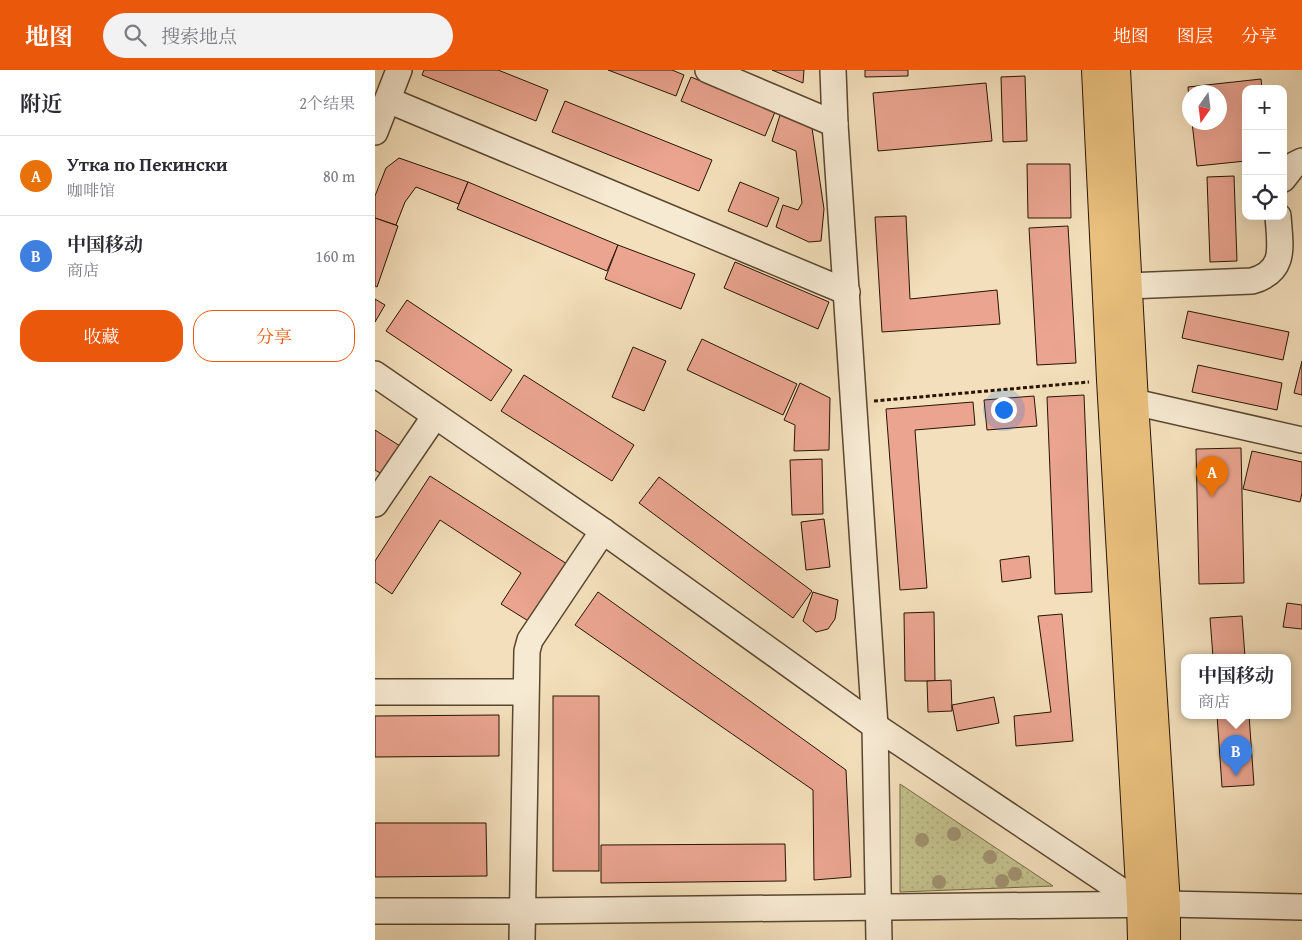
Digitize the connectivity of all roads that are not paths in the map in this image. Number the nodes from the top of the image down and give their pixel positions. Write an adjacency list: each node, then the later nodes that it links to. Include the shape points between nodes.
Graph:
1 (399, 70): 6 (street)
2 (708, 70): 7 (street)
3 (833, 70): 7 (street)
4 (1096, 70): 15 (highway)
5 (1116, 70): 12 (highway)
6 (388, 100): 8 (street); 13 (street)
7 (835, 124): 13 (street)
8 (375, 132)
9 (1302, 161): 10 (street)
10 (1286, 175)
11 (1278, 220): 12 (street, via 1280,252 1277,263 1262,278)
12 (1127, 286): 15 (highway)
13 (847, 292): 22 (street)
14 (375, 374): 16 (street)
15 (1119, 395): 17 (street); 23 (highway)
16 (435, 416): 18 (street); 19 (street)
17 (1302, 440)
18 (375, 504)
19 (603, 532): 21 (street, via 530,640); 22 (street)
20 (375, 692): 21 (street)
21 (525, 692): 27 (street)
22 (875, 726): 23 (street); 25 (street)
23 (1154, 904): 24 (street); 25 (street); 30 (highway); 31 (highway)
24 (1302, 907)
25 (879, 908): 27 (street); 29 (street)
26 (375, 911): 27 (street)
27 (521, 911): 28 (street)
28 (521, 940)
29 (879, 940)
30 (1142, 940)
31 (1166, 940)

